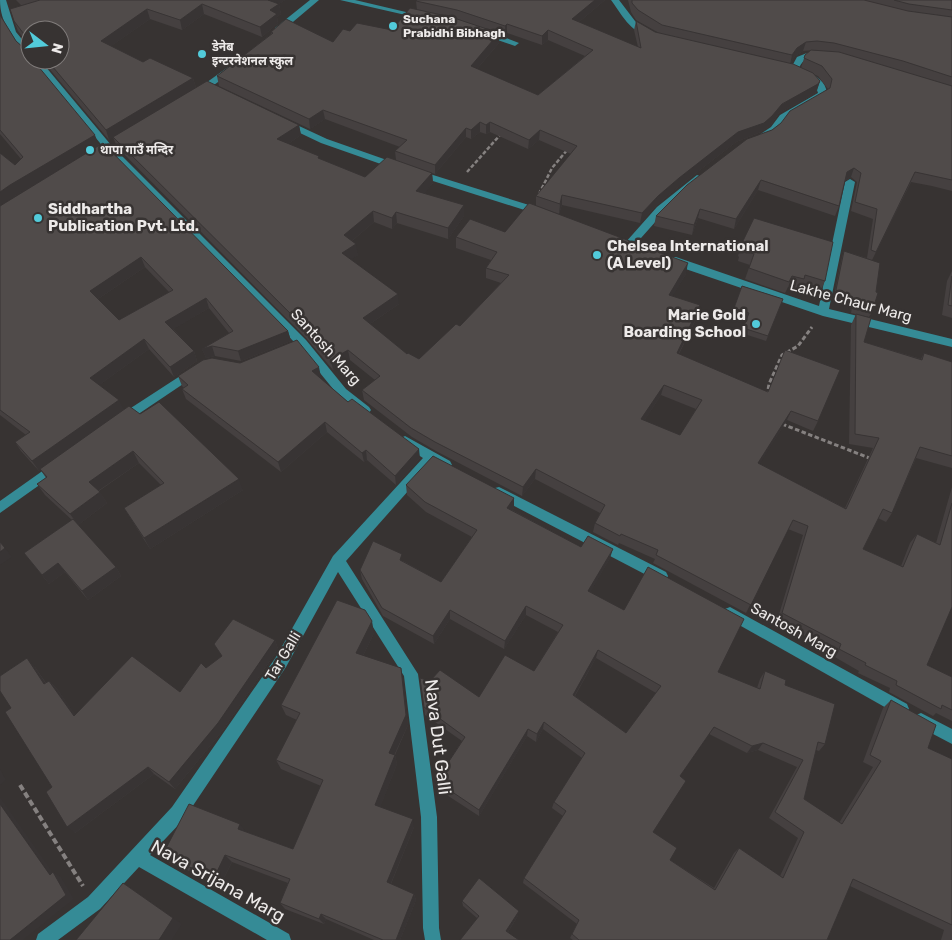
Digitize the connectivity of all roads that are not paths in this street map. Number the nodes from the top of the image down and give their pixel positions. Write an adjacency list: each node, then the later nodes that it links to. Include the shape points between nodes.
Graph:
1 (2, 0): 9 (street, via 12,33)
2 (314, 0): 7 (street)
3 (344, 0): 5 (street)
4 (615, 0): 8 (street, via 632,23)
5 (434, 19)
6 (472, 29): 10 (street)
7 (270, 37)
8 (657, 38)
9 (20, 42)
10 (515, 43)
11 (828, 56): 16 (street, via 808,54 790,68 814,79 823,90 822,94 783,117 774,129)
12 (240, 61): 14 (street, via 214,88)
13 (44, 70): 25 (street, Santosh Marg, via 109,146 342,392)
14 (193, 96)
15 (271, 116): 19 (street, via 324,141)
16 (756, 139)
17 (703, 174): 20 (street, via 660,209)
18 (850, 182): 22 (street)
19 (551, 216)
20 (629, 245)
21 (665, 258): 22 (street, Lakhe Chaur Marg)
22 (823, 312): 23 (street, Lakhe Chaur Marg)
23 (952, 343)
24 (203, 365): 26 (street)
25 (378, 420)
26 (111, 427)
27 (392, 431): 29 (street)
28 (71, 456): 32 (street)
29 (431, 457): 30 (street); 33 (street, Tar Galli)
30 (458, 471)
31 (484, 484): 34 (street)
32 (0, 508)
33 (338, 560): 37 (street, Tar Galli, via 280,662 178,813); 40 (street, Nava Dut Galli, via 411,674 429,817)
34 (670, 580)
35 (722, 608): 36 (street, Santosh Marg)
36 (952, 738)
37 (137, 857): 38 (street, Nava Srijana Marg, via 94,903); 39 (street, Nava Srijana Marg)
38 (44, 940)
39 (283, 940)
40 (433, 940)

